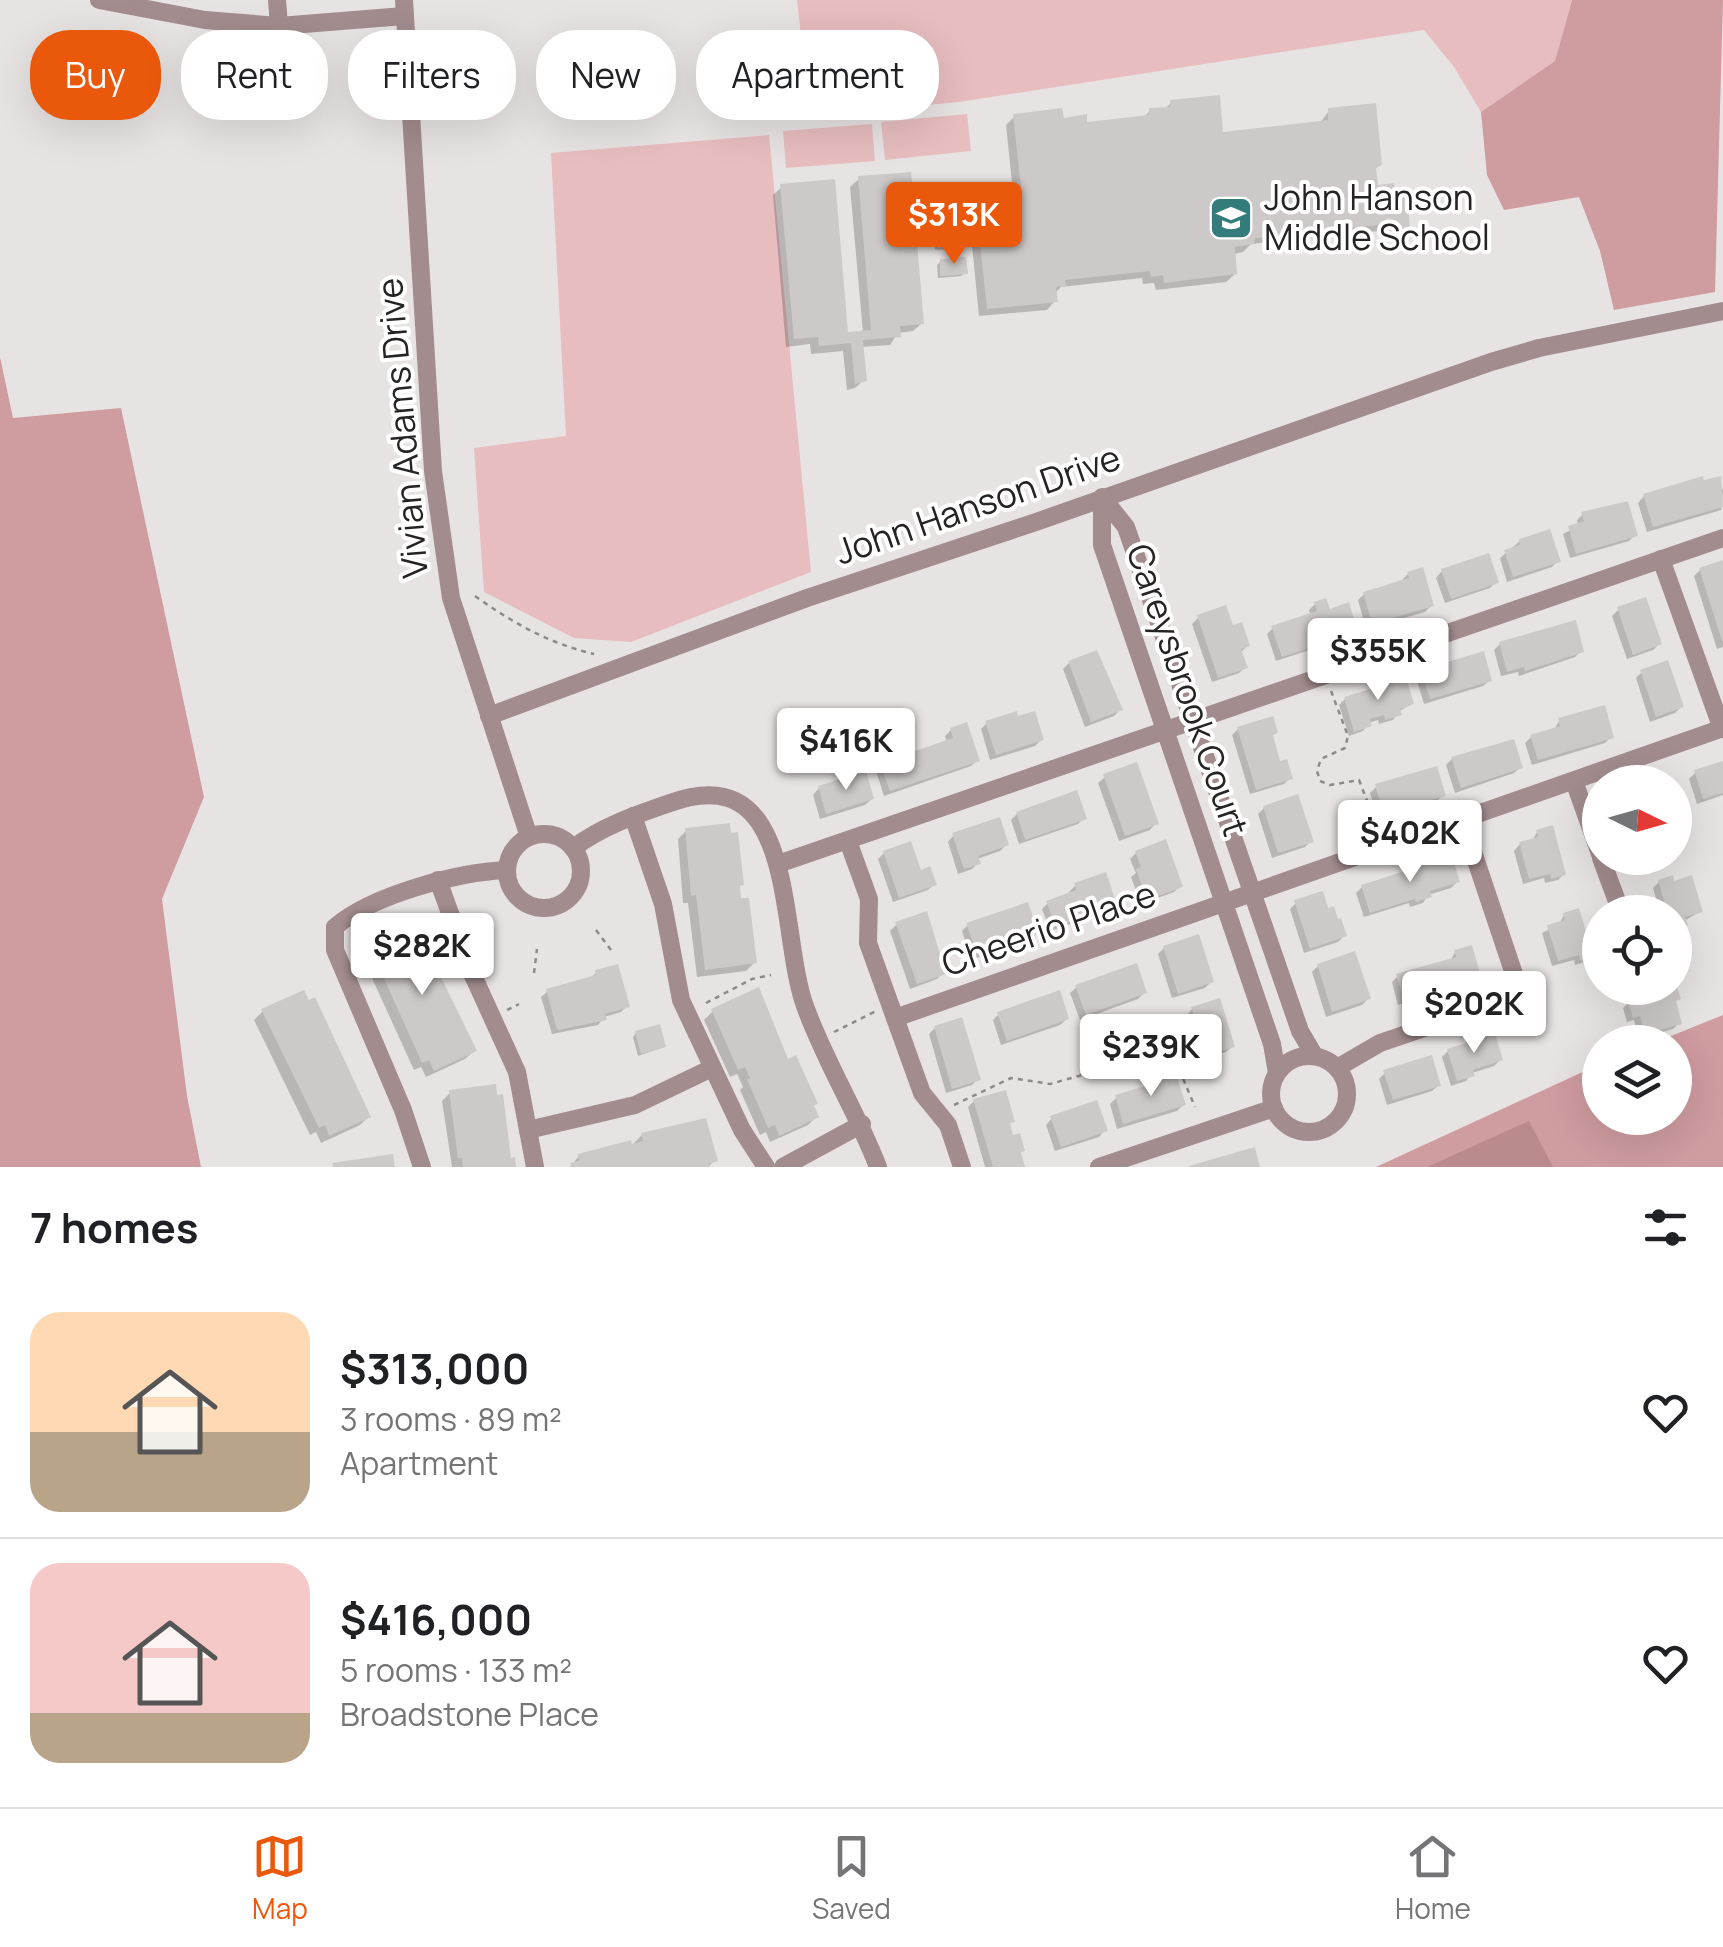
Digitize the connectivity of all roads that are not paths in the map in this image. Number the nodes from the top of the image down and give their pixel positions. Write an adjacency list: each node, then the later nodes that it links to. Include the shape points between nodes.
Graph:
1 (99, 0): 4 (street)
2 (277, 0): 4 (street)
3 (404, 8): 4 (street, via 384,17); 9 (street, Vivian Adams Drive, via 433,472 451,598)
4 (279, 26)
5 (1723, 311): 6 (street, John Hanson Drive, via 1491,362)
6 (1102, 496): 9 (street, John Hanson Drive); 10 (street, Careysbrook Court, via 1126,527); 12 (street, Careysbrook Court, via 1102,546)
7 (1723, 538): 8 (street)
8 (1661, 559): 10 (street); 11 (street)
9 (489, 716): 17 (street, Vivian Adams Drive)
10 (1194, 722): 12 (street); 23 (street, Careysbrook Court)
11 (1723, 729): 13 (street, Cheerio Place)
12 (1166, 731): 18 (street); 24 (street, Careysbrook Court)
13 (1574, 781): 14 (street); 16 (street, Cheerio Place)
14 (1582, 804)
15 (633, 816): 19 (street); 20 (street, via 680,799 710,795 739,801 764,824); 27 (street, via 663,904 680,1000)
16 (1462, 820): 23 (street, Cheerio Place); 28 (street, via 1520,995 1380,1042)
17 (529, 837): 19 (street, via 553,835); 21 (street, via 513,850)
18 (848, 841): 20 (street); 25 (street, via 869,899 868,943)
19 (573, 848): 21 (street, via 580,882 557,907 524,903 511,889)
20 (778, 864): 31 (street, via 805,1007)
21 (507, 870): 22 (street)
22 (438, 880): 32 (street, via 512,1058); 33 (street, via 349,915 335,927 335,950)
23 (1254, 892): 24 (street, Cheerio Place); 26 (street, Careysbrook Court)
24 (1225, 902): 25 (street, Cheerio Place); 29 (street, Careysbrook Court)
25 (893, 1011): 38 (street, via 922,1093 948,1125)
26 (1314, 1055): 28 (street); 29 (street, via 1296,1058)
27 (712, 1068): 32 (street, via 610,1113); 35 (street)
28 (1337, 1068): 30 (street, via 1347,1091 1343,1110 1326,1128 1298,1130)
29 (1278, 1073): 30 (street)
30 (1274, 1108): 39 (street)
31 (862, 1124): 36 (street); 37 (street)
32 (528, 1130): 34 (street)
33 (422, 1167)
34 (534, 1167)
35 (766, 1167)
36 (783, 1167)
37 (878, 1167)
38 (962, 1167)
39 (1099, 1167)

